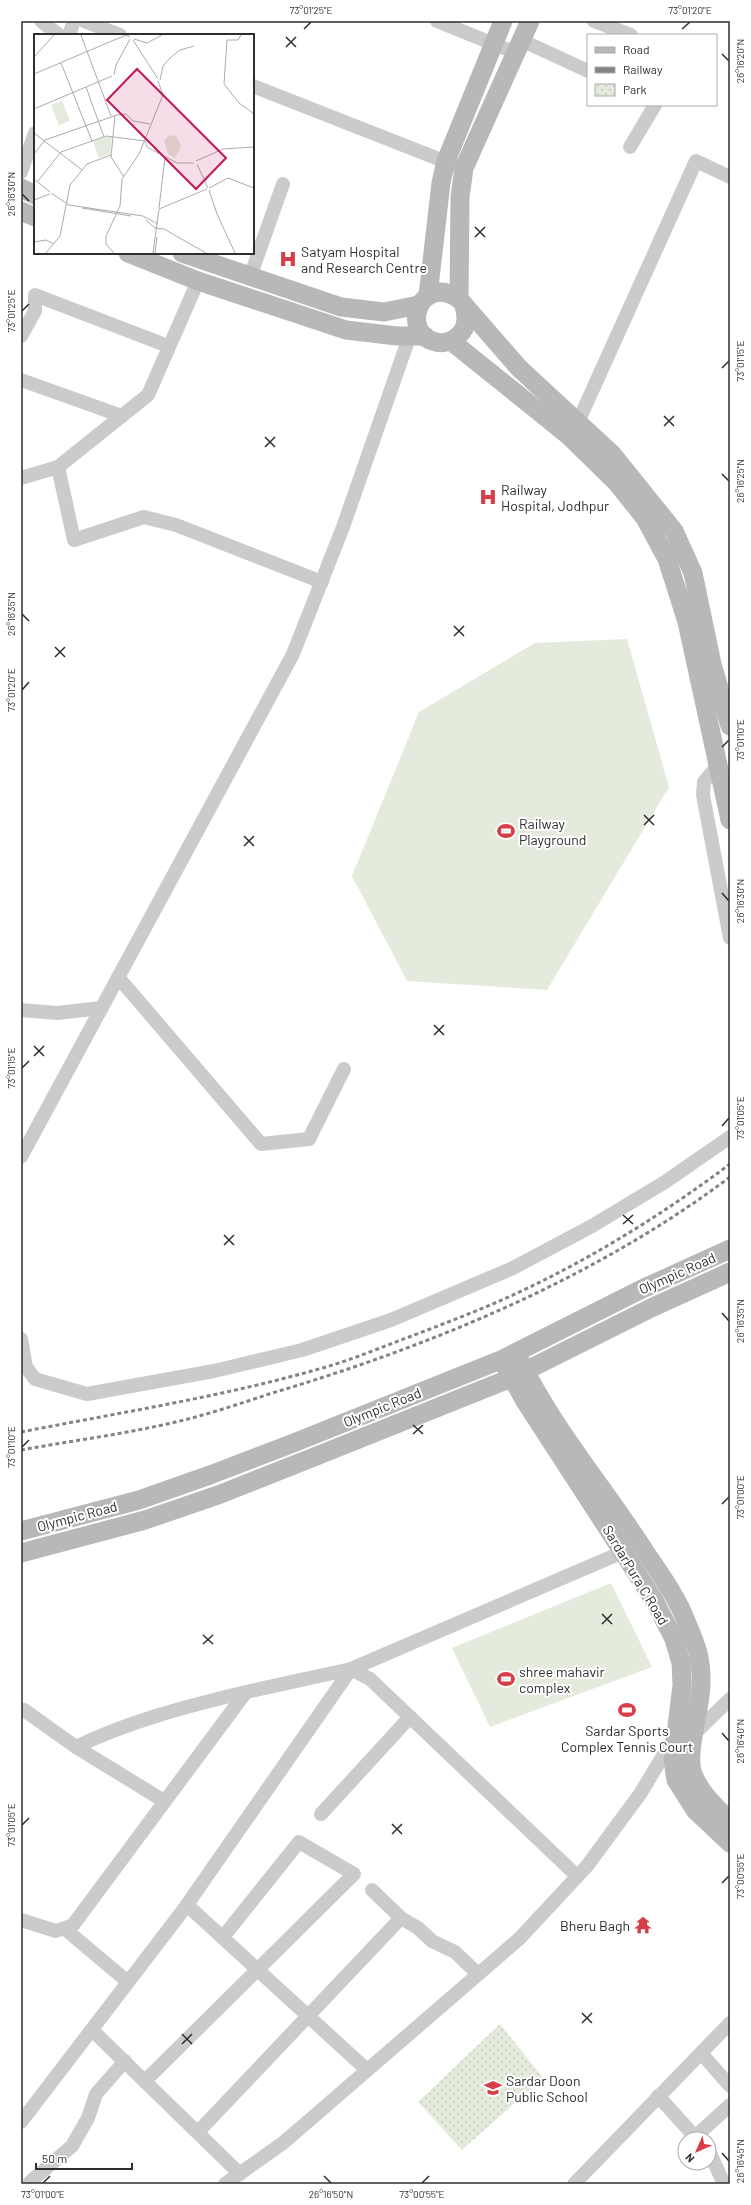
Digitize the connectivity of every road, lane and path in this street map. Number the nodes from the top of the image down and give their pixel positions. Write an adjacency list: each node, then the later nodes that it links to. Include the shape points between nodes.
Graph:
1 (41, 21): 8 (street)
2 (74, 21): 9 (street)
3 (84, 21): 10 (street)
4 (437, 21): 12 (street)
5 (503, 21): 12 (street)
6 (530, 21): 13 (street)
7 (594, 21): 11 (street)
8 (58, 34)
9 (69, 34)
10 (117, 34)
11 (627, 34)
12 (494, 44): 13 (street); 19 (street)
13 (519, 46): 14 (street); 20 (street)
14 (587, 71)
15 (254, 86): 19 (street)
16 (654, 106): 18 (street)
17 (34, 135): 21 (street)
18 (630, 147)
19 (446, 161): 20 (street); 33 (street)
20 (464, 168): 34 (street, via 460,197)
21 (21, 172)
22 (730, 177): 41 (street, via 696,161)
23 (283, 184): 31 (street)
24 (21, 188): 25 (street)
25 (34, 194)
26 (21, 211): 27 (street)
27 (34, 216)
28 (130, 254): 32 (street)
29 (187, 254): 30 (street)
30 (214, 259): 31 (street)
31 (250, 277): 33 (street, via 341,307 384,312)
32 (198, 281): 36 (street, via 346,330); 38 (street)
33 (424, 300): 34 (street, via 441,292 454,295); 36 (street, via 416,322)
34 (462, 303): 37 (street, via 467,316 465,326 460,335); 41 (street, via 518,368)
35 (21, 336): 38 (street, via 35,310 35,295)
36 (417, 336): 37 (street, via 438,342); 44 (street)
37 (451, 341): 46 (street, via 568,435 617,483 645,518 667,559 676,583)
38 (168, 346): 40 (street, via 148,395)
39 (21, 380): 40 (street)
40 (122, 416): 42 (street)
41 (578, 422): 45 (street, via 612,454 649,498 686,552 693,573 712,664)
42 (58, 467): 43 (street); 44 (street, via 74,540 144,517 176,525)
43 (22, 475)
44 (322, 582): 50 (street, via 293,654)
45 (730, 726)
46 (722, 745): 47 (street)
47 (718, 765): 48 (street); 49 (street, via 704,782 703,795)
48 (730, 820)
49 (730, 938)
50 (118, 977): 51 (street); 53 (street, via 261,1144 309,1139)
51 (102, 1008): 52 (street, via 57,1014); 55 (street)
52 (21, 1010)
53 (344, 1069)
54 (730, 1137): 61 (street, via 665,1182 540,1254 428,1305 350,1335 260,1361 96,1394)
55 (21, 1158)
56 (730, 1249): 59 (street, Olympic Road, via 642,1289)
57 (730, 1272): 60 (street, Olympic Road, via 651,1308)
58 (21, 1339): 61 (street, via 26,1367)
59 (509, 1356): 60 (street, SardarPura C Road); 62 (street, Olympic Road, via 210,1475 139,1500)
60 (518, 1375): 63 (street, SardarPura C Road); 64 (street, Olympic Road, via 218,1496 145,1520); 70 (street, SardarPura C Road, via 545,1405 666,1583 685,1618 701,1658 701,1686)
61 (25, 1378)
62 (21, 1531)
63 (623, 1552): 65 (street); 70 (street, SardarPura C Road, via 654,1600 674,1639 682,1663)
64 (21, 1553)
65 (350, 1669): 66 (street); 69 (street, via 370,1679); 78 (street)
66 (246, 1692): 71 (street, via 117,1729); 72 (street)
67 (730, 1699): 70 (street)
68 (24, 1710): 71 (street)
69 (410, 1717): 73 (street); 76 (street)
70 (686, 1733): 74 (street, SardarPura C Road, via 693,1774 708,1799); 75 (street, SardarPura C Road, via 673,1760 676,1780 695,1810); 76 (street)
71 (76, 1747): 72 (street)
72 (164, 1802): 81 (street, via 81,1916)
73 (321, 1814)
74 (730, 1821)
75 (730, 1843)
76 (577, 1876): 84 (street, via 519,1939)
77 (372, 1890): 79 (street)
78 (187, 1905): 82 (street); 85 (street)
79 (401, 1918): 84 (street, via 418,1928 432,1941 455,1952); 86 (street)
80 (21, 1920): 81 (street, via 56,1931)
81 (65, 1929): 85 (street)
82 (223, 1938): 83 (street); 83 (street, via 299,1842 354,1874)
83 (256, 1968): 86 (street); 92 (street)
84 (478, 1974): 91 (street)
85 (128, 1982): 88 (street)
86 (309, 2016): 91 (street); 99 (street)
87 (730, 2023): 89 (street)
88 (92, 2030): 90 (street); 96 (street)
89 (701, 2053): 93 (street); 94 (street)
90 (125, 2061): 92 (street); 102 (street, via 96,2094 88,2118 72,2146)
91 (367, 2070): 101 (street, via 283,2143)
92 (145, 2081): 99 (street)
93 (730, 2086)
94 (658, 2096): 97 (street); 104 (street)
95 (730, 2105): 98 (street)
96 (21, 2122)
97 (690, 2131)
98 (703, 2131)
99 (198, 2132): 101 (street)
100 (717, 2169): 105 (street)
101 (240, 2174): 103 (street)
102 (30, 2182)
103 (225, 2184)
104 (574, 2184)
105 (724, 2184)

